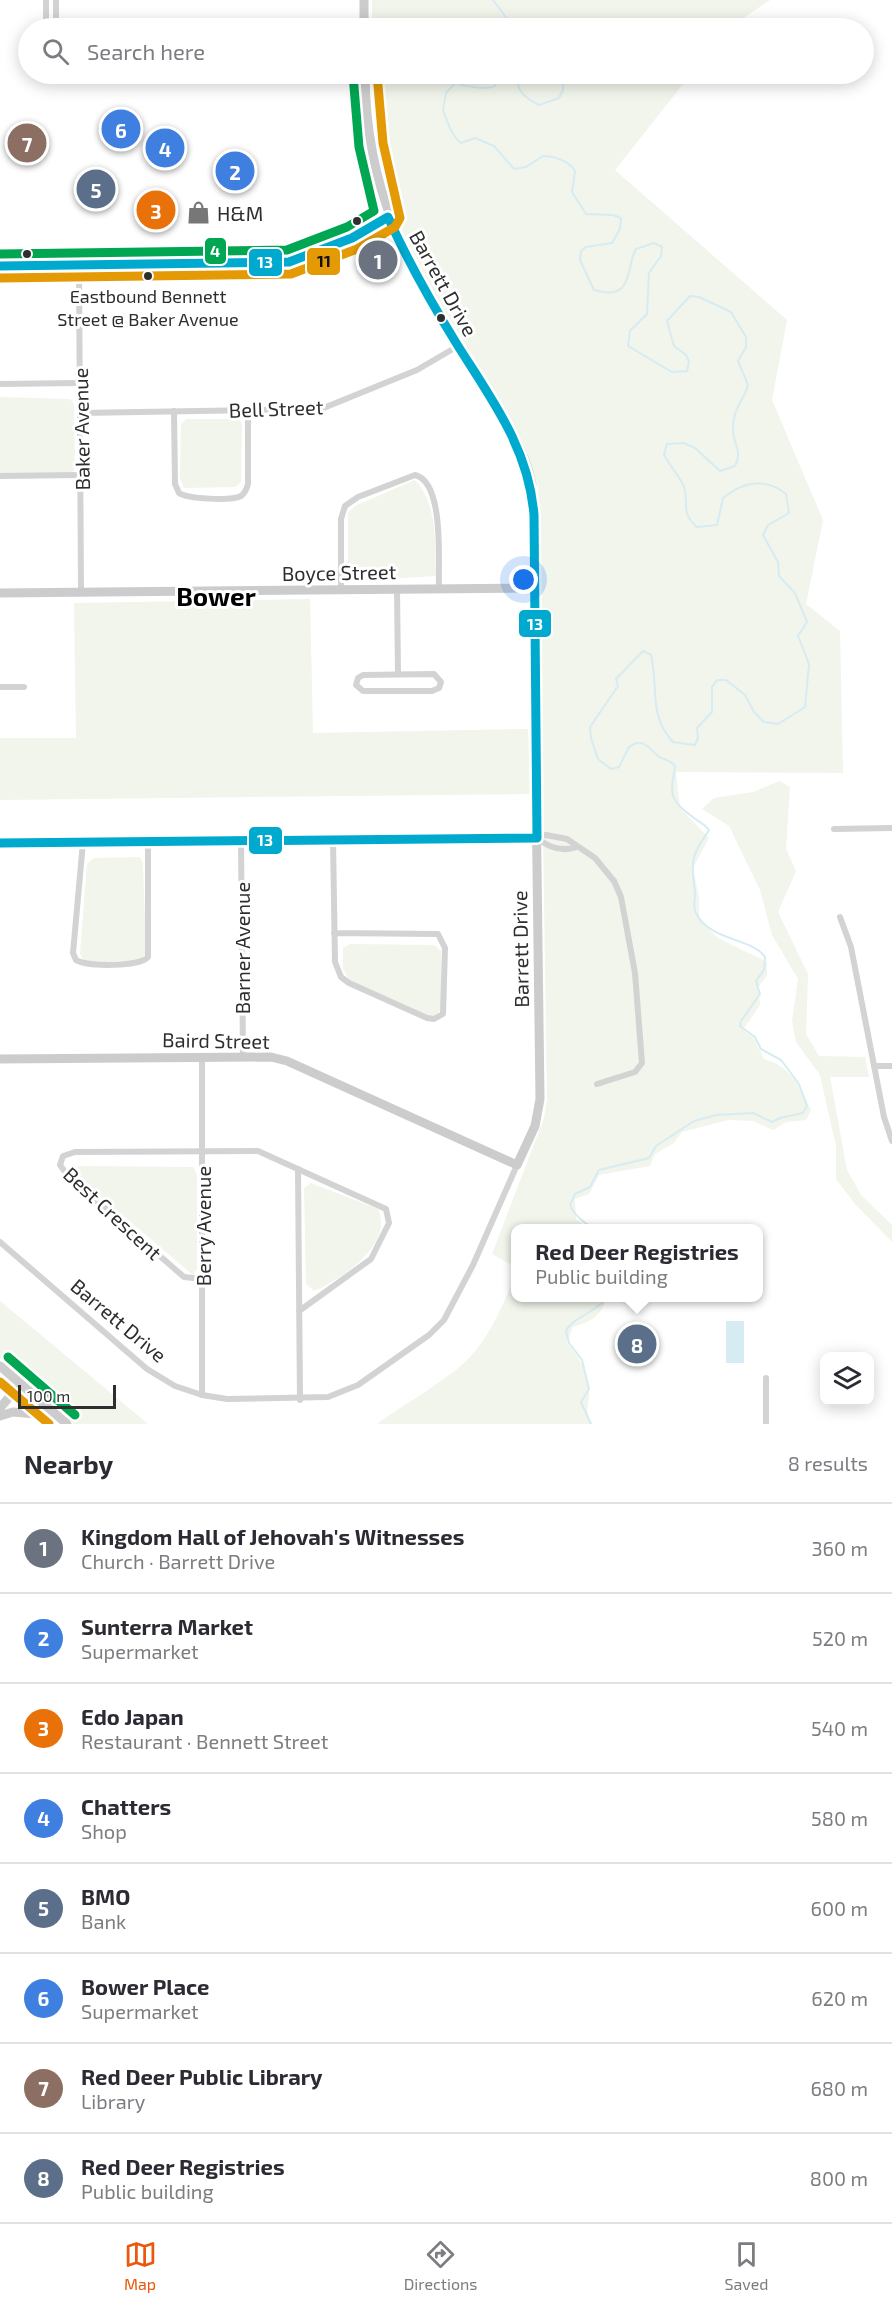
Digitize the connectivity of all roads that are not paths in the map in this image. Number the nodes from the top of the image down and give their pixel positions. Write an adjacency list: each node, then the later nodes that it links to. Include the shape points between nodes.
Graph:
1 (46, 0): 4 (street)
2 (56, 0): 5 (street)
3 (364, 0): 6 (street)
4 (46, 18)
5 (56, 18)
6 (364, 18)
7 (366, 84): 8 (street, Barrett Drive, via 371,145)
8 (388, 217): 9 (street, via 352,238 289,262); 11 (street, Barrett Drive, via 424,292)
9 (79, 265): 10 (street); 12 (street, Baker Avenue)
10 (0, 266)
11 (458, 346): 14 (street, Bell Street, via 417,370 328,408); 20 (street, Barrett Drive, via 527,464 534,502)
12 (80, 383): 13 (street); 16 (street, Baker Avenue)
13 (0, 384)
14 (248, 410): 15 (street, Bell Street); 15 (street, via 245,492 235,497 192,498 179,493 175,484)
15 (174, 411): 16 (street, Bell Street)
16 (81, 412): 17 (street, Baker Avenue)
17 (81, 475): 18 (street); 23 (street, Baker Avenue)
18 (0, 476)
19 (439, 588): 20 (street, Boyce Street); 21 (street, Boyce Street); 22 (street, via 436,512 429,486 415,475 345,506 341,519)
20 (534, 588): 30 (street, Barrett Drive)
21 (397, 589): 22 (street, Boyce Street); 25 (street)
22 (341, 590): 23 (street, Boyce Street)
23 (81, 592): 24 (street, Boyce Street)
24 (0, 593)
25 (398, 674): 25 (street, via 363,675 356,681 357,688 432,691 441,682 434,674)
26 (0, 687): 27 (street)
27 (24, 687)
28 (892, 828): 29 (street)
29 (834, 829)
30 (537, 838): 31 (street); 36 (street, via 546,835 567,840); 36 (street, via 546,846 566,851); 47 (street, Barrett Drive, via 540,1099 535,1126)
31 (333, 839): 32 (street); 38 (street)
32 (241, 840): 33 (street); 39 (street, Barner Avenue)
33 (148, 841): 34 (street); 34 (street, via 148,957 138,963 86,964 76,960 73,953)
34 (83, 842): 35 (street)
35 (0, 843)
36 (577, 848): 44 (street, via 603,866 621,897 635,973 643,1054 638,1070)
37 (840, 917): 42 (street, via 851,947)
38 (334, 933): 38 (street, via 335,965 345,981 427,1018 443,1014 445,948 438,934)
39 (243, 1056): 40 (street, Baird Street); 47 (street, Baird Street, via 287,1061)
40 (202, 1057): 41 (street, Baird Street); 46 (street, Berry Avenue)
41 (0, 1059)
42 (874, 1066): 43 (street); 45 (street)
43 (892, 1066)
44 (597, 1084)
45 (892, 1141)
46 (202, 1151): 48 (street, via 258,1151); 50 (street, Berry Avenue); 50 (street, Best Crescent, via 75,1152 63,1156 60,1162 68,1176 180,1274)
47 (517, 1165): 57 (street, Barrett Drive, via 457,1297 440,1325 352,1389)
48 (298, 1169): 51 (street); 51 (street, via 383,1207 389,1216 371,1259)
49 (0, 1242): 56 (street, Barrett Drive, via 154,1374)
50 (203, 1279): 56 (street, Berry Avenue)
51 (299, 1311): 57 (street)
52 (0, 1366): 54 (street)
53 (766, 1378): 63 (street)
54 (17, 1381): 55 (street); 62 (street)
55 (4, 1390): 58 (street); 59 (street)
56 (202, 1395): 57 (street, Barrett Drive)
57 (300, 1400)
58 (0, 1408)
59 (36, 1414): 60 (street, via 13,1412); 61 (street)
60 (0, 1416)
61 (47, 1424)
62 (67, 1424)
63 (766, 1424)

